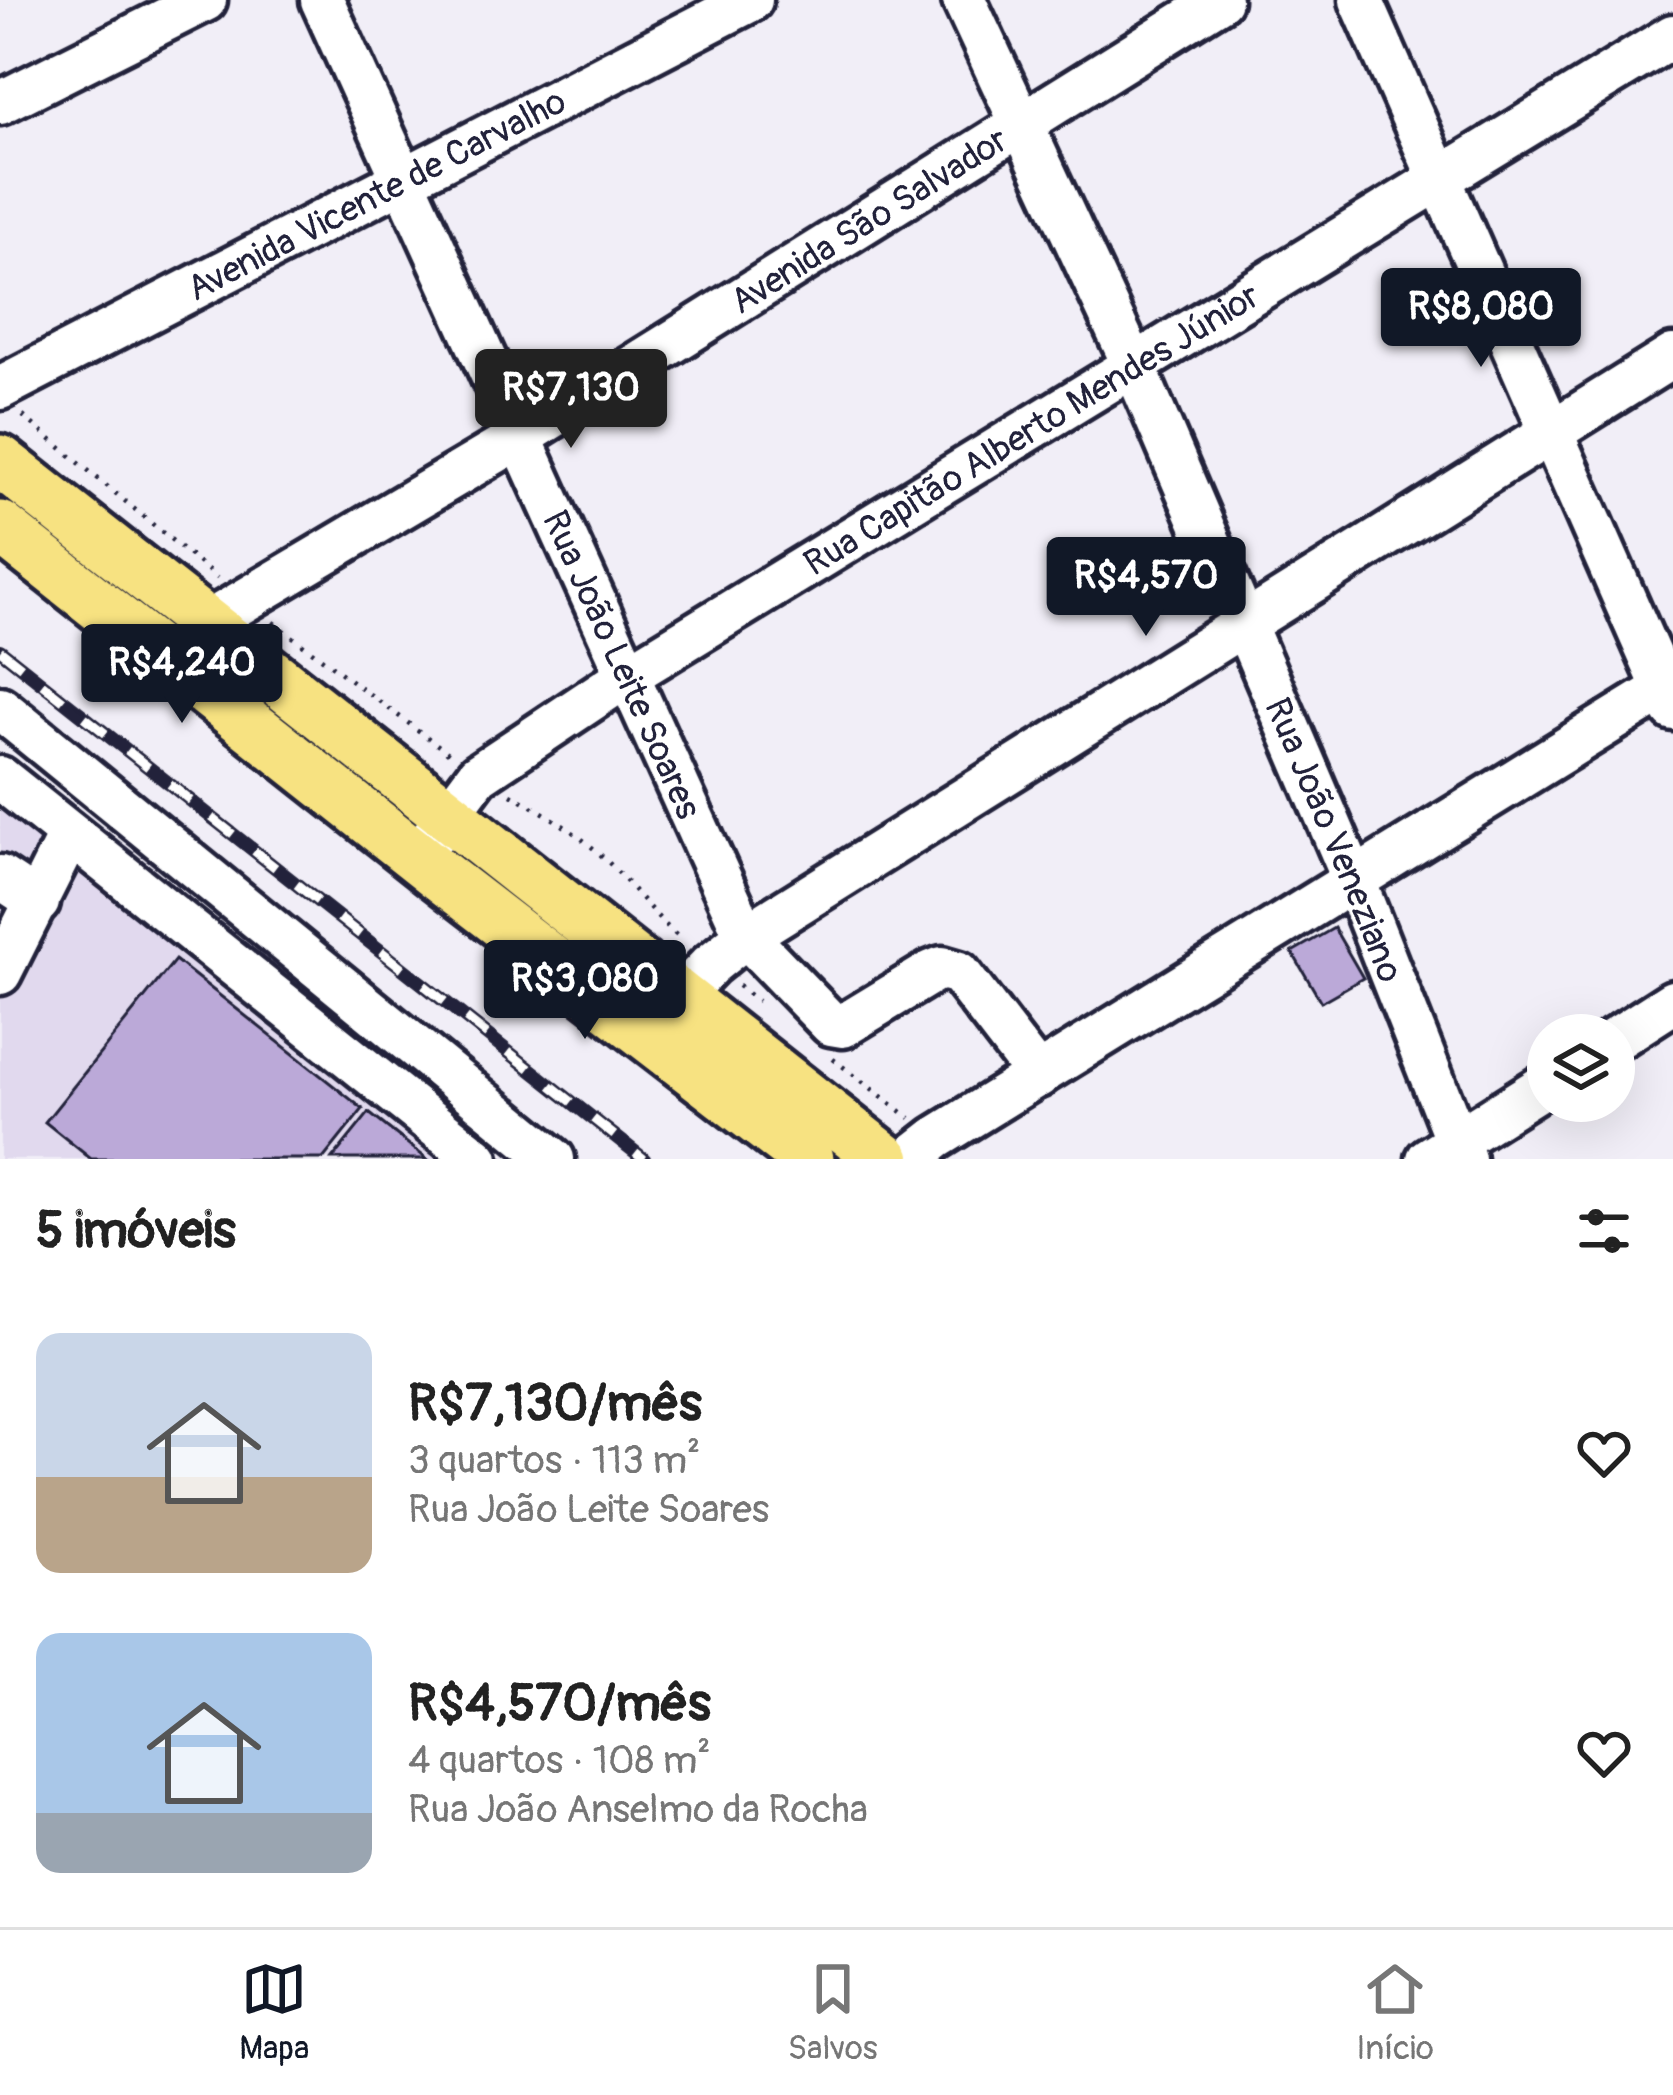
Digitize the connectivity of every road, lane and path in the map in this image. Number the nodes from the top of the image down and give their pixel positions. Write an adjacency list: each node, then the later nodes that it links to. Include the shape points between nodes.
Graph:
1 (205, 0): 8 (street)
2 (322, 0): 10 (street, Rua João Leite Soares)
3 (751, 0): 10 (street, Avenida Vicente de Carvalho)
4 (964, 0): 9 (street, Rua João Veneziano)
5 (1220, 0): 9 (street, Avenida São Salvador)
6 (1361, 0): 11 (street)
7 (1673, 37): 11 (street, Rua Capitão Alberto Mendes Júnior)
8 (0, 104)
9 (1023, 124): 13 (street, Rua João Veneziano); 16 (street, Avenida São Salvador)
10 (403, 179): 14 (street, Avenida Vicente de Carvalho); 16 (street, Rua João Leite Soares)
11 (1438, 180): 13 (street, Rua Capitão Alberto Mendes Júnior); 15 (street)
12 (1673, 356): 15 (street)
13 (1135, 368): 19 (street, Rua João Veneziano); 21 (street, Rua Capitão Alberto Mendes Júnior)
14 (0, 388)
15 (1551, 430): 19 (street); 22 (street)
16 (522, 436): 20 (street, Avenida São Salvador); 21 (street, Rua João Leite Soares)
17 (0, 460): 20 (main road)
18 (0, 527): 27 (main road)
19 (1244, 623): 29 (street, Rua João Veneziano); 31 (street)
20 (205, 624): 25 (main road)
21 (628, 675): 25 (street, Rua Capitão Alberto Mendes Júnior, via 478,775); 31 (street, Rua João Leite Soares)
22 (1670, 694): 29 (street)
23 (0, 708): 40 (street)
24 (0, 778): 26 (street)
25 (448, 814): 27 (street, Rua Capitão Alberto Mendes Júnior); 33 (main road)
26 (69, 836): 30 (street); 39 (street)
27 (418, 856): 41 (main road)
28 (0, 877): 30 (street)
29 (1355, 883): 36 (street); 38 (street, Rua João Veneziano)
30 (38, 902): 32 (street)
31 (746, 936): 33 (street); 36 (street, Rua João Leite Soares, via 831,1024 843,1026 942,968 959,973)
32 (0, 973)
33 (680, 998): 42 (main road)
34 (1673, 1002): 35 (street)
35 (1635, 1026)
36 (1038, 1076): 43 (street)
37 (1527, 1098): 38 (street)
38 (1449, 1153)
39 (477, 1159)
40 (553, 1159)
41 (808, 1159)
42 (885, 1159)
43 (909, 1159)

